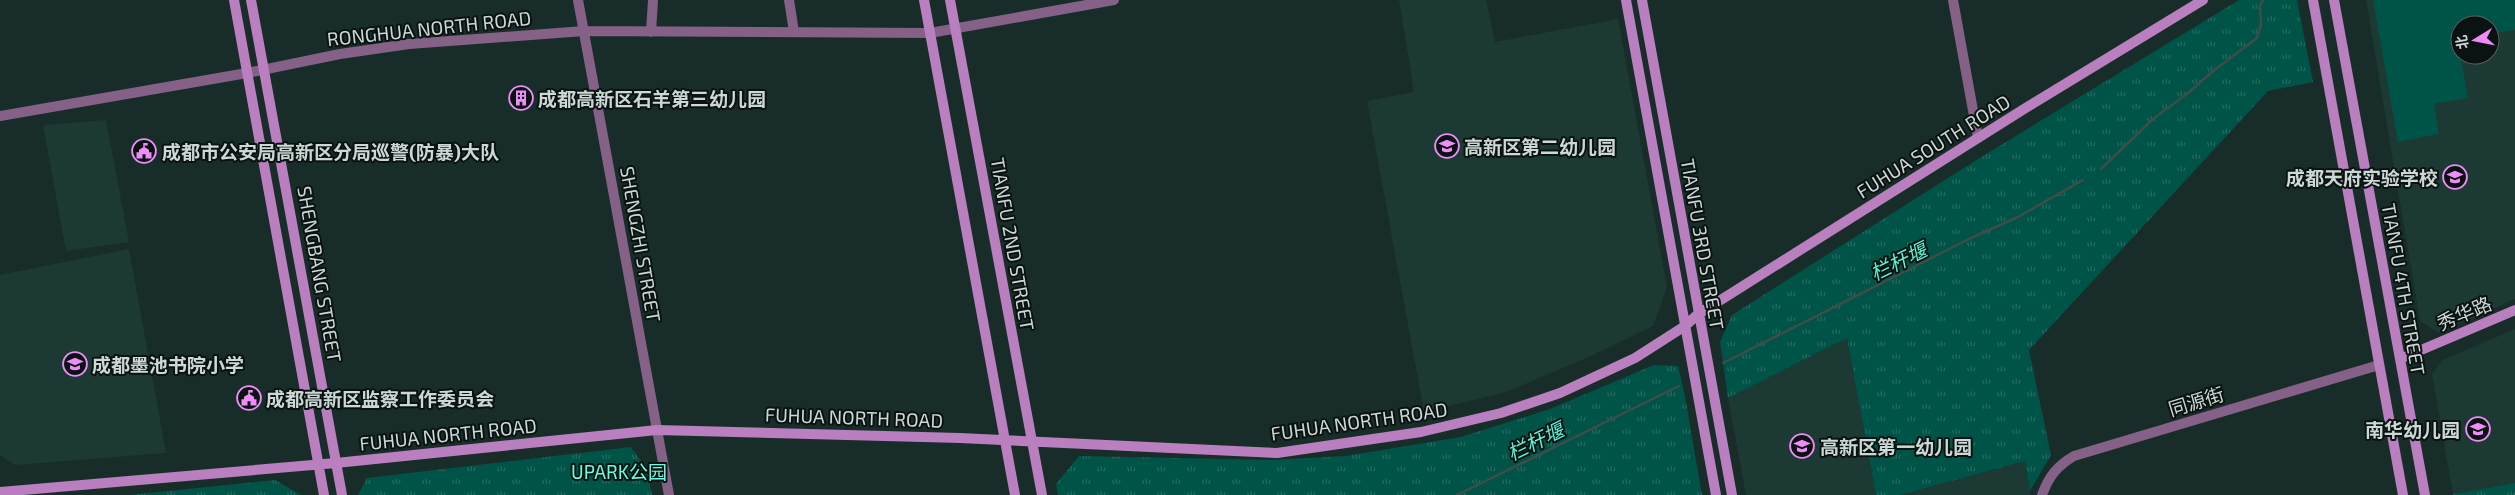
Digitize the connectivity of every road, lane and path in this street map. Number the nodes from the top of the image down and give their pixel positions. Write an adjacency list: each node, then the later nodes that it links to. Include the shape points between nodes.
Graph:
1 (234, 0): 21 (street, SHENGBANG STREET)
2 (251, 0): 20 (street, SHENGBANG STREET)
3 (578, 0): 16 (street, SHENGZHI STREET)
4 (653, 0): 17 (street)
5 (789, 0): 18 (street)
6 (924, 0): 19 (street)
7 (950, 0): 15 (street, TIANFU 2ND STREET)
8 (1114, 0): 15 (street, RONGHUA NORTH ROAD)
9 (1626, 0): 26 (street, TIANFU 3RD STREET)
10 (1642, 0): 25 (street, TIANFU 3RD STREET)
11 (1953, 0): 23 (street)
12 (2203, 0): 23 (street, FUHUA SOUTH ROAD)
13 (2312, 0): 28 (street, TIANFU 4TH STREET)
14 (2334, 0): 27 (street, TIANFU 4TH STREET)
15 (956, 28): 19 (street, RONGHUA NORTH ROAD); 31 (street, TIANFU 2ND STREET)
16 (584, 31): 17 (street, RONGHUA NORTH ROAD); 20 (street, RONGHUA NORTH ROAD, via 410,44); 29 (street, SHENGZHI STREET)
17 (651, 32): 18 (street, RONGHUA NORTH ROAD)
18 (794, 32): 19 (street, RONGHUA NORTH ROAD)
19 (930, 33): 30 (street)
20 (265, 69): 21 (street, RONGHUA NORTH ROAD); 32 (street, SHENGBANG STREET)
21 (247, 73): 22 (street, RONGHUA NORTH ROAD); 33 (street, SHENGBANG STREET)
22 (0, 116)
23 (1978, 138): 25 (street, FUHUA SOUTH ROAD)
24 (2515, 310): 27 (street, 秀华路)
25 (1697, 315): 26 (street, FUHUA SOUTH ROAD); 41 (street, TIANFU 3RD STREET)
26 (1685, 326): 31 (street, FUHUA NORTH ROAD, via 1635,358 1560,392 1501,413 1421,432 1277,452); 40 (street, TIANFU 3RD STREET)
27 (2400, 359): 44 (street, TIANFU 4TH STREET)
28 (2379, 365): 42 (street, 同源街, via 2074,456 2057,466); 43 (street, TIANFU 4TH STREET)
29 (657, 430): 30 (street, FUHUA NORTH ROAD); 32 (street, FUHUA NORTH ROAD); 37 (street, SHENGZHI STREET)
30 (1005, 441): 31 (street, FUHUA NORTH ROAD); 38 (street)
31 (1032, 443): 39 (street, TIANFU 2ND STREET)
32 (336, 464): 33 (street, FUHUA NORTH ROAD); 36 (street, SHENGBANG STREET)
33 (318, 465): 34 (street, FUHUA NORTH ROAD); 35 (street, SHENGBANG STREET)
34 (0, 492)
35 (324, 495)
36 (342, 495)
37 (669, 495)
38 (1015, 495)
39 (1042, 495)
40 (1716, 495)
41 (1732, 495)
42 (2042, 495)
43 (2403, 495)
44 (2425, 495)

